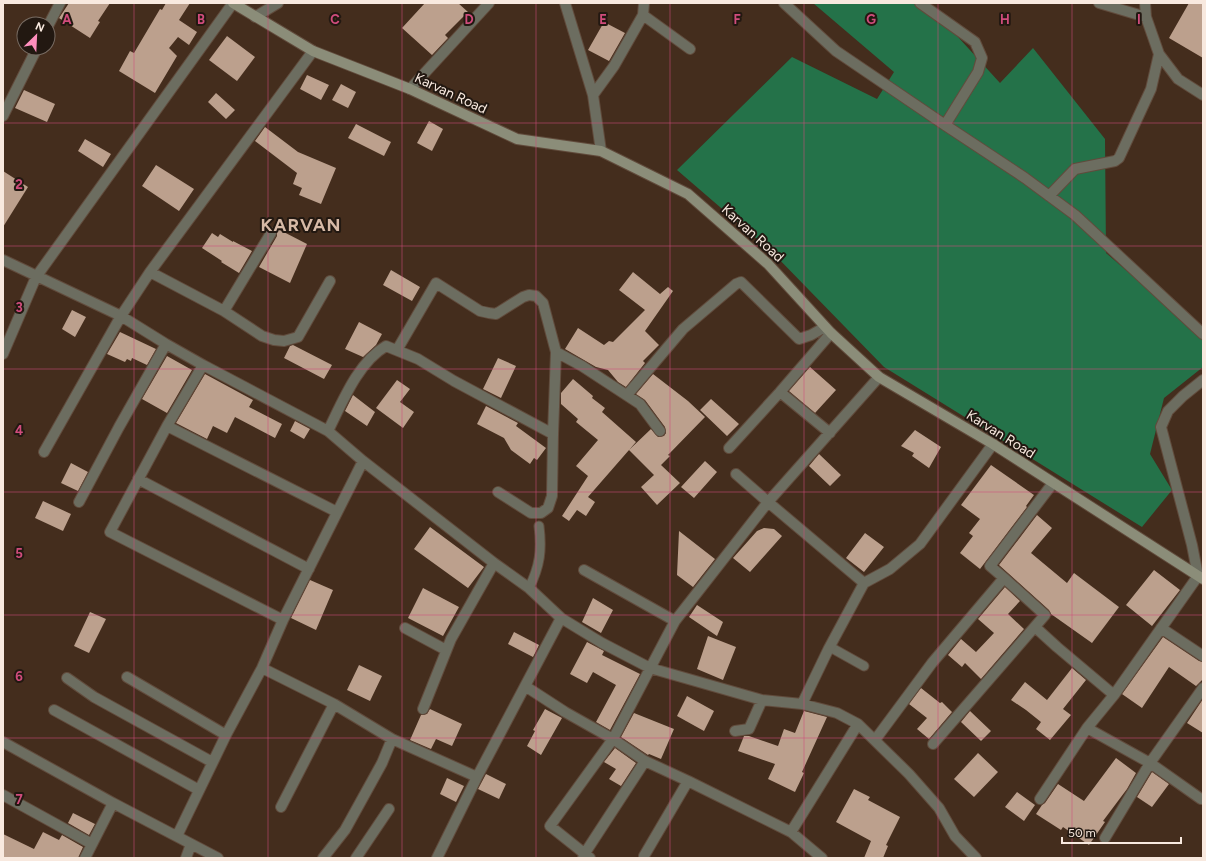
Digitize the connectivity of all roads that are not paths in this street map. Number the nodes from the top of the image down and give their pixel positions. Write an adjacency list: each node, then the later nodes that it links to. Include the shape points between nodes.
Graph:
1 (60, 3): 12 (street)
2 (233, 3): 13 (street, Karvan Road); 29 (street)
3 (278, 3): 13 (street)
4 (489, 3): 19 (street)
5 (565, 3): 20 (street)
6 (644, 3): 11 (street)
7 (784, 3): 23 (street, via 836,51)
8 (920, 3): 23 (street, via 974,42 982,58 978,72)
9 (1099, 3): 14 (street)
10 (1145, 3): 14 (street)
11 (642, 15): 15 (street); 20 (street, via 614,66)
12 (53, 16)
13 (255, 17): 16 (street, Karvan Road)
14 (1146, 17): 17 (street)
15 (690, 49)
16 (313, 51): 19 (street, Karvan Road); 28 (street)
17 (1159, 54): 21 (street, via 1178,79); 25 (street, via 1151,89 1119,158 1074,169)
18 (33, 56): 22 (street)
19 (410, 89): 24 (street, Karvan Road, via 517,140)
20 (593, 95): 24 (street)
21 (1203, 95)
22 (3, 116)
23 (945, 125): 25 (street)
24 (601, 151): 33 (street, Karvan Road, via 688,194 768,264)
25 (1049, 196): 34 (street, via 1075,215)
26 (270, 233): 31 (street)
27 (3, 260): 29 (street)
28 (150, 272): 31 (street); 32 (street)
29 (36, 276): 32 (street); 38 (street)
30 (330, 281): 31 (street, via 298,337 284,341 262,336)
31 (224, 311)
32 (121, 316): 35 (street); 51 (street)
33 (828, 330): 40 (street, Karvan Road); 42 (street); 43 (street, via 799,339 741,282 683,329)
34 (1203, 334)
35 (166, 344): 39 (street); 57 (street)
36 (397, 350): 37 (street, via 436,283 480,311 488,313 496,314 523,297 536,296 544,303); 45 (street, via 386,346 376,351 358,375); 48 (street, via 418,359)
37 (556, 352): 43 (street); 48 (street)
38 (3, 354)
39 (203, 365): 44 (street); 45 (street)
40 (879, 377): 47 (street); 49 (street, Karvan Road)
41 (1203, 380): 65 (street, via 1168,411 1161,427)
42 (780, 392): 47 (street); 50 (street)
43 (627, 395): 46 (street, via 640,404)
44 (166, 426): 54 (street); 59 (street)
45 (328, 431): 52 (street)
46 (660, 431)
47 (830, 433): 58 (street)
48 (553, 434): 56 (street, via 552,496 548,508 541,513 531,514)
49 (993, 444): 55 (street, Karvan Road); 66 (street, via 920,544 890,569)
50 (729, 448)
51 (44, 452)
52 (363, 461): 59 (street); 61 (street)
53 (736, 474): 58 (street)
54 (138, 478): 62 (street); 69 (street, via 110,532)
55 (1053, 483): 64 (street, via 990,566); 65 (street, Karvan Road)
56 (498, 492)
57 (79, 502)
58 (768, 502): 66 (street); 70 (street)
59 (337, 512): 62 (street)
60 (539, 526): 67 (lane, via 542,543 538,565)
61 (494, 563): 67 (street); 75 (street)
62 (309, 569): 69 (street)
63 (584, 570): 70 (street)
64 (1004, 578): 71 (street, via 1045,615); 96 (street, via 932,663)
65 (1200, 578): 73 (street)
66 (864, 583): 74 (street)
67 (529, 588): 68 (street)
68 (561, 618): 79 (street, via 602,644); 82 (street)
69 (283, 620): 78 (street)
70 (675, 621): 79 (street)
71 (1036, 627): 84 (street); 98 (street)
72 (405, 628): 75 (street)
73 (1161, 628): 76 (street); 84 (street)
74 (830, 646): 77 (lane); 87 (street)
75 (446, 650): 88 (street)
76 (1203, 656)
77 (864, 666)
78 (262, 668): 86 (street); 93 (street)
79 (650, 668): 85 (street); 95 (street)
80 (126, 677): 93 (street)
81 (67, 678): 100 (street, via 94,696)
82 (525, 686): 95 (street); 102 (street)
83 (1203, 688): 101 (street)
84 (1114, 695): 91 (street)
85 (762, 700): 87 (street); 92 (street, via 749,729)
86 (334, 704): 94 (street); 109 (street)
87 (802, 704): 90 (street, via 837,713)
88 (423, 708)
89 (54, 710): 104 (street)
90 (858, 724): 96 (street); 111 (street)
91 (1087, 728): 101 (street); 107 (street)
92 (735, 732)
93 (226, 735): 100 (street)
94 (392, 739): 102 (street); 121 (street, via 382,763 345,830)
95 (613, 739): 99 (street); 116 (street, via 550,826)
96 (875, 740): 125 (street, via 939,808 954,836)
97 (3, 742): 108 (street)
98 (933, 744)
99 (645, 761): 103 (street); 116 (street)
100 (212, 762): 104 (street)
101 (1150, 763): 106 (street); 113 (street)
102 (477, 777): 123 (street)
103 (688, 781): 111 (street); 117 (street)
104 (199, 790): 112 (street)
105 (3, 795): 114 (street)
106 (1202, 798)
107 (1040, 799)
108 (113, 803): 112 (street); 114 (street)
109 (281, 807)
110 (389, 810): 122 (street)
111 (791, 832): 124 (street)
112 (177, 836): 115 (street)
113 (1105, 838)
114 (92, 844): 118 (street)
115 (191, 844): 119 (street); 120 (street)
116 (586, 856)
117 (644, 856)
118 (85, 858)
119 (186, 858)
120 (218, 858)
121 (323, 858)
122 (356, 858)
123 (437, 858)
124 (822, 858)
125 (976, 858)

